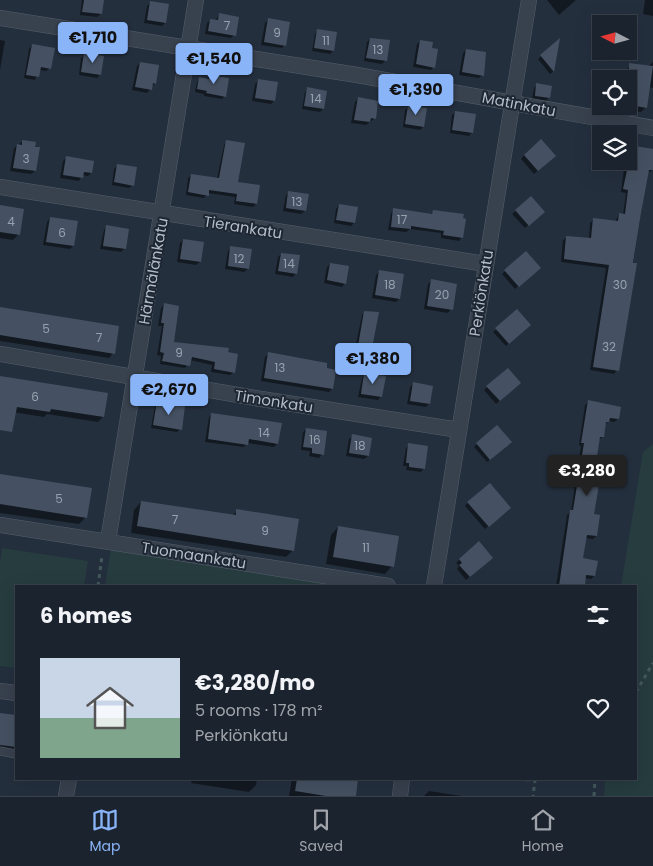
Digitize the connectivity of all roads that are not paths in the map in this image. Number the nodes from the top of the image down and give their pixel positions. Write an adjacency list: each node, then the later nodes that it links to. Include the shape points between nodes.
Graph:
1 (196, 0): 4 (street, Härmälänkatu)
2 (529, 0): 5 (street, Perkiönkatu)
3 (0, 18): 4 (street, Matinkatu)
4 (188, 47): 5 (street, Matinkatu); 8 (street, Härmälänkatu)
5 (511, 103): 6 (street, Matinkatu); 9 (street, Perkiönkatu)
6 (653, 128)
7 (0, 187): 8 (street, Tierankatu)
8 (162, 214): 9 (street, Tierankatu); 11 (street, Härmälänkatu)
9 (486, 264): 12 (street, Perkiönkatu)
10 (0, 354): 11 (street, Timonkatu)
11 (135, 377): 12 (street, Timonkatu); 14 (street, Härmälänkatu)
12 (459, 430): 16 (street, Perkiönkatu)
13 (0, 525): 14 (street, Tuomaankatu)
14 (108, 541): 15 (street, Tuomaankatu)
15 (382, 585)
16 (434, 585)
17 (0, 691): 18 (street)
18 (15, 693)
19 (0, 751): 20 (lane)
20 (15, 754)
21 (69, 780): 23 (street)
22 (402, 780): 24 (street)
23 (66, 796)
24 (400, 796)

